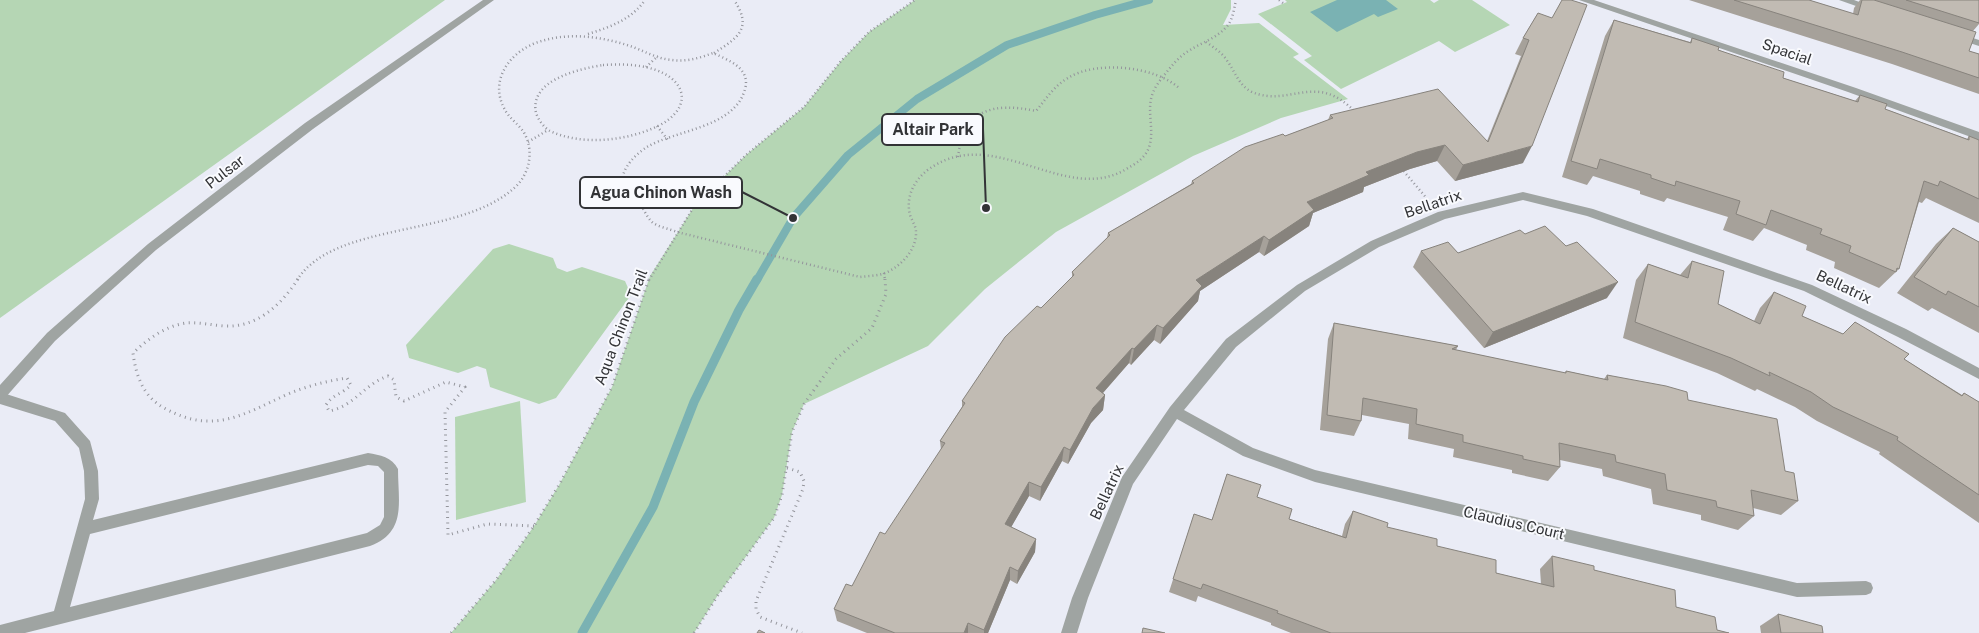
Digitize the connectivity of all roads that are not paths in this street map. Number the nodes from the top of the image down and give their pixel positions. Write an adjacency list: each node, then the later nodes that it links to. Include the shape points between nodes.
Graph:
1 (489, 0): 9 (street, Pulsar, via 309,126 152,247 51,337)
2 (1584, 0): 7 (street, Spacial)
3 (1844, 0): 4 (street)
4 (1881, 11)
5 (1944, 31): 6 (street)
6 (1979, 43)
7 (1979, 136)
8 (1979, 374): 11 (street, Bellatrix, via 1808,288 1589,212 1523,196 1442,215 1375,244 1301,288 1231,343)
9 (0, 394)
10 (0, 398): 12 (street, via 60,417 85,445 91,471 92,499)
11 (1175, 411): 13 (street, Claudius Court, via 1248,452 1315,476 1797,590); 16 (street, Bellatrix, via 1127,481)
12 (84, 529): 14 (street); 14 (street, via 368,460 381,461 391,470 391,517 385,530 370,539)
13 (1866, 588)
14 (60, 616): 15 (street)
15 (0, 632)
16 (1069, 633)

